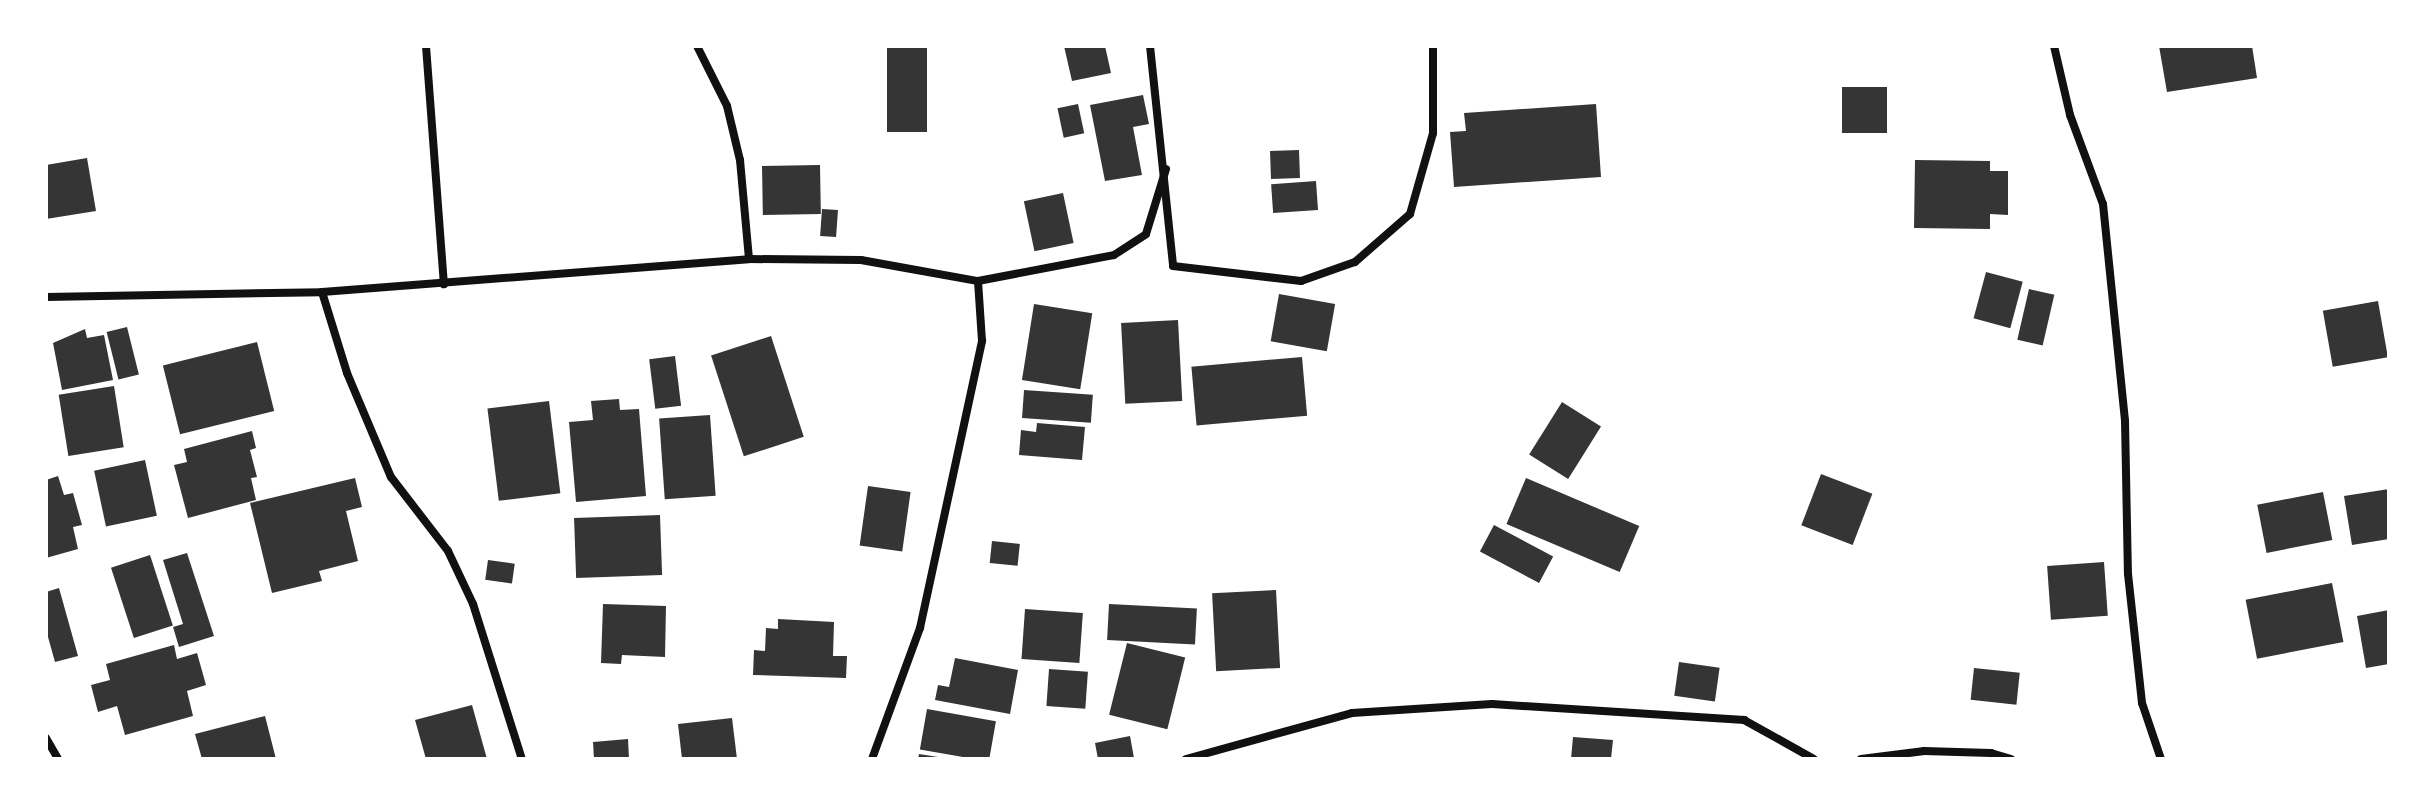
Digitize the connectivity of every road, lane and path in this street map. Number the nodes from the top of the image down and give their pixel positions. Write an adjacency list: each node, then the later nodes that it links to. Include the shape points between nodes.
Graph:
1 (426, 46): 9 (street)
2 (697, 46): 7 (street, via 727,106 740,160)
3 (1150, 46): 6 (street)
4 (1433, 46): 6 (street, via 1433,133 1410,214 1355,262 1301,281 1173,266)
5 (2054, 46): 20 (street, via 2070,115 2103,204 2125,421 2128,574 2142,703)
6 (1166, 169): 8 (street, via 1146,234 1114,255)
7 (749, 259): 8 (street, via 861,260); 9 (street)
8 (978, 281): 15 (street, via 982,341 920,628)
9 (444, 284): 10 (street)
10 (322, 292): 11 (street); 14 (street, via 347,373 391,477 448,551 473,604)
11 (46, 297)
12 (46, 738): 13 (street)
13 (58, 759)
14 (522, 759)
15 (872, 759)
16 (1186, 759): 17 (street, via 1352,713 1492,704 1744,720)
17 (1814, 759)
18 (1861, 759): 19 (street, via 1924,751 1991,753)
19 (2011, 759)
20 (2161, 759)

